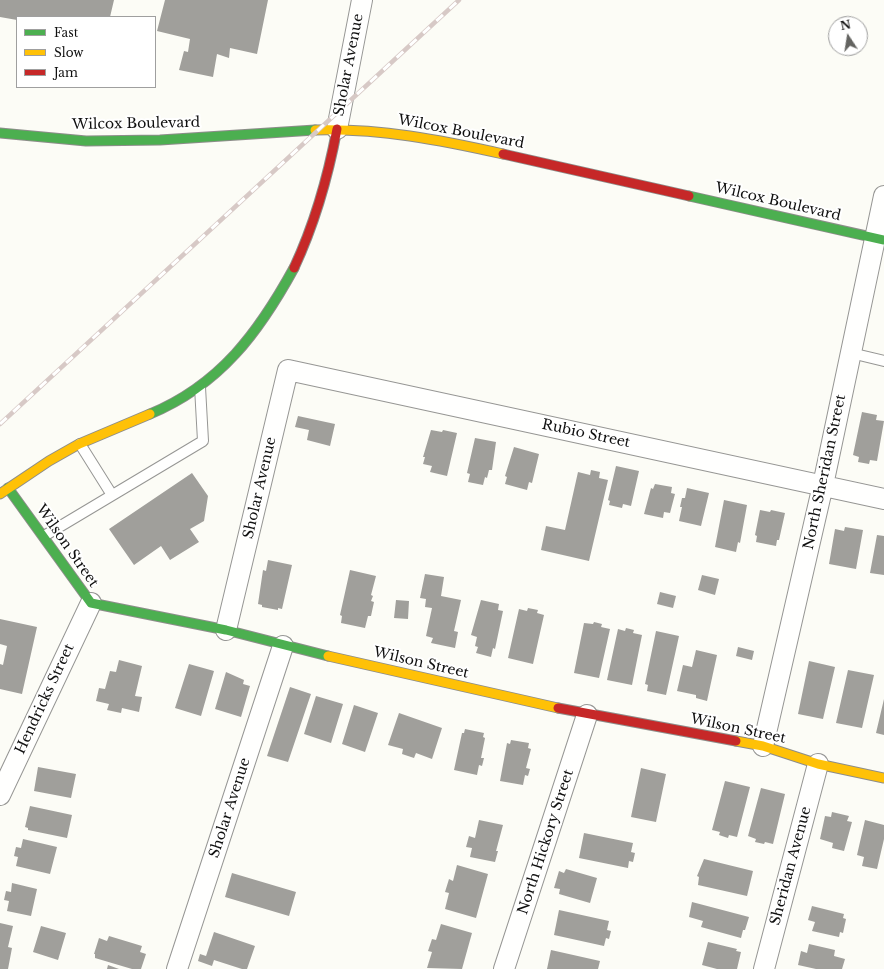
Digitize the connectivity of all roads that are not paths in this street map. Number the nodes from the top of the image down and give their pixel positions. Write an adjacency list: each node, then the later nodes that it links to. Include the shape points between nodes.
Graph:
1 (362, 0): 2 (street, Sholar Avenue)
2 (337, 129): 3 (main road, Wilcox Boulevard, via 160,140 86,141); 5 (main road, Wilcox Boulevard, via 406,134 487,150); 9 (main road, via 327,181 314,225 286,284 239,350)
3 (0, 133)
4 (884, 196): 5 (street, North Sheridan Street)
5 (879, 240): 6 (street, North Sheridan Street)
6 (851, 353): 7 (lane); 11 (street, North Sheridan Street)
7 (884, 361)
8 (288, 370): 11 (street, Rubio Street); 17 (street, Sholar Avenue)
9 (200, 387): 10 (main road, via 164,408); 13 (lane, via 203,441)
10 (80, 444): 12 (main road); 13 (lane)
11 (823, 486): 14 (street, Rubio Street); 20 (street, North Sheridan Street)
12 (4, 491): 15 (main road, Wilson Street)
13 (112, 495): 15 (lane)
14 (884, 500)
15 (44, 536): 16 (main road, Wilson Street)
16 (90, 603): 17 (main road, Wilson Street); 23 (street, Hendricks Street)
17 (226, 630): 18 (main road, Wilson Street)
18 (283, 646): 19 (main road, Wilson Street); 24 (street, Sholar Avenue)
19 (587, 715): 20 (main road, Wilson Street); 25 (street, North Hickory Street)
20 (762, 746): 21 (main road, Wilson Street)
21 (818, 764): 22 (main road, Wilson Street); 26 (street, Sheridan Avenue)
22 (884, 778)
23 (0, 795)
24 (177, 969)
25 (504, 969)
26 (764, 969)

